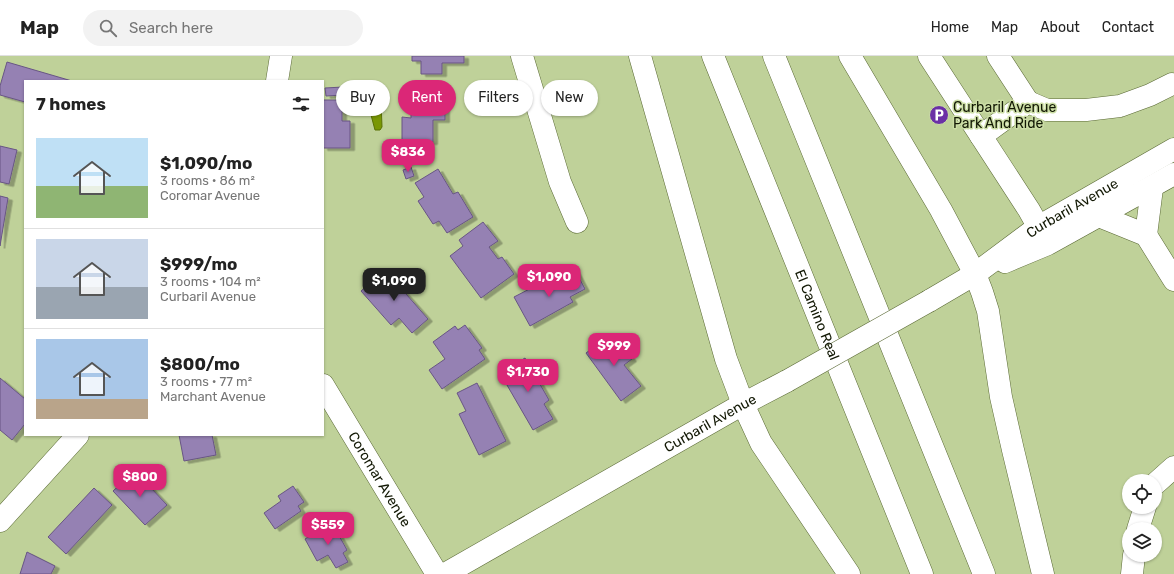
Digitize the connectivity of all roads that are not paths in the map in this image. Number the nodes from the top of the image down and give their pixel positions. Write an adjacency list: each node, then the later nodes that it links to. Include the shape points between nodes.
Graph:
1 (281, 56): 9 (main road)
2 (522, 56): 17 (main road, via 560,182)
3 (640, 56): 23 (main road, via 726,359)
4 (712, 56): 32 (main road, El Camino Real)
5 (774, 56): 33 (main road)
6 (850, 56): 20 (main road, via 941,210)
7 (929, 56): 12 (main road)
8 (998, 56): 11 (main road)
9 (277, 80)
10 (1172, 84): 11 (main road, via 1120,106 1086,110 1047,110)
11 (1028, 102): 12 (main road)
12 (981, 136): 18 (main road)
13 (1174, 149): 18 (main road, Curbaril Avenue)
14 (1174, 174): 15 (main road, Curbaril Avenue)
15 (1152, 188): 16 (main road, Curbaril Avenue); 19 (main road)
16 (1099, 216): 18 (main road, Curbaril Avenue); 19 (main road)
17 (577, 222)
18 (1043, 235): 20 (main road, Curbaril Avenue)
19 (1146, 235): 21 (main road)
20 (975, 274): 23 (main road, Curbaril Avenue, bridge); 34 (main road, via 988,311 1001,397)
21 (1174, 280)
22 (324, 387): 29 (main road, Coromar Avenue)
23 (742, 404): 30 (main road, Curbaril Avenue); 31 (main road, via 762,443)
24 (77, 436): 27 (main road)
25 (1174, 467): 26 (main road)
26 (1162, 478)
27 (0, 521)
28 (1133, 562): 35 (main road)
29 (437, 574)
30 (445, 574)
31 (849, 574)
32 (922, 574)
33 (984, 574)
34 (1043, 574)
35 (1132, 574)

